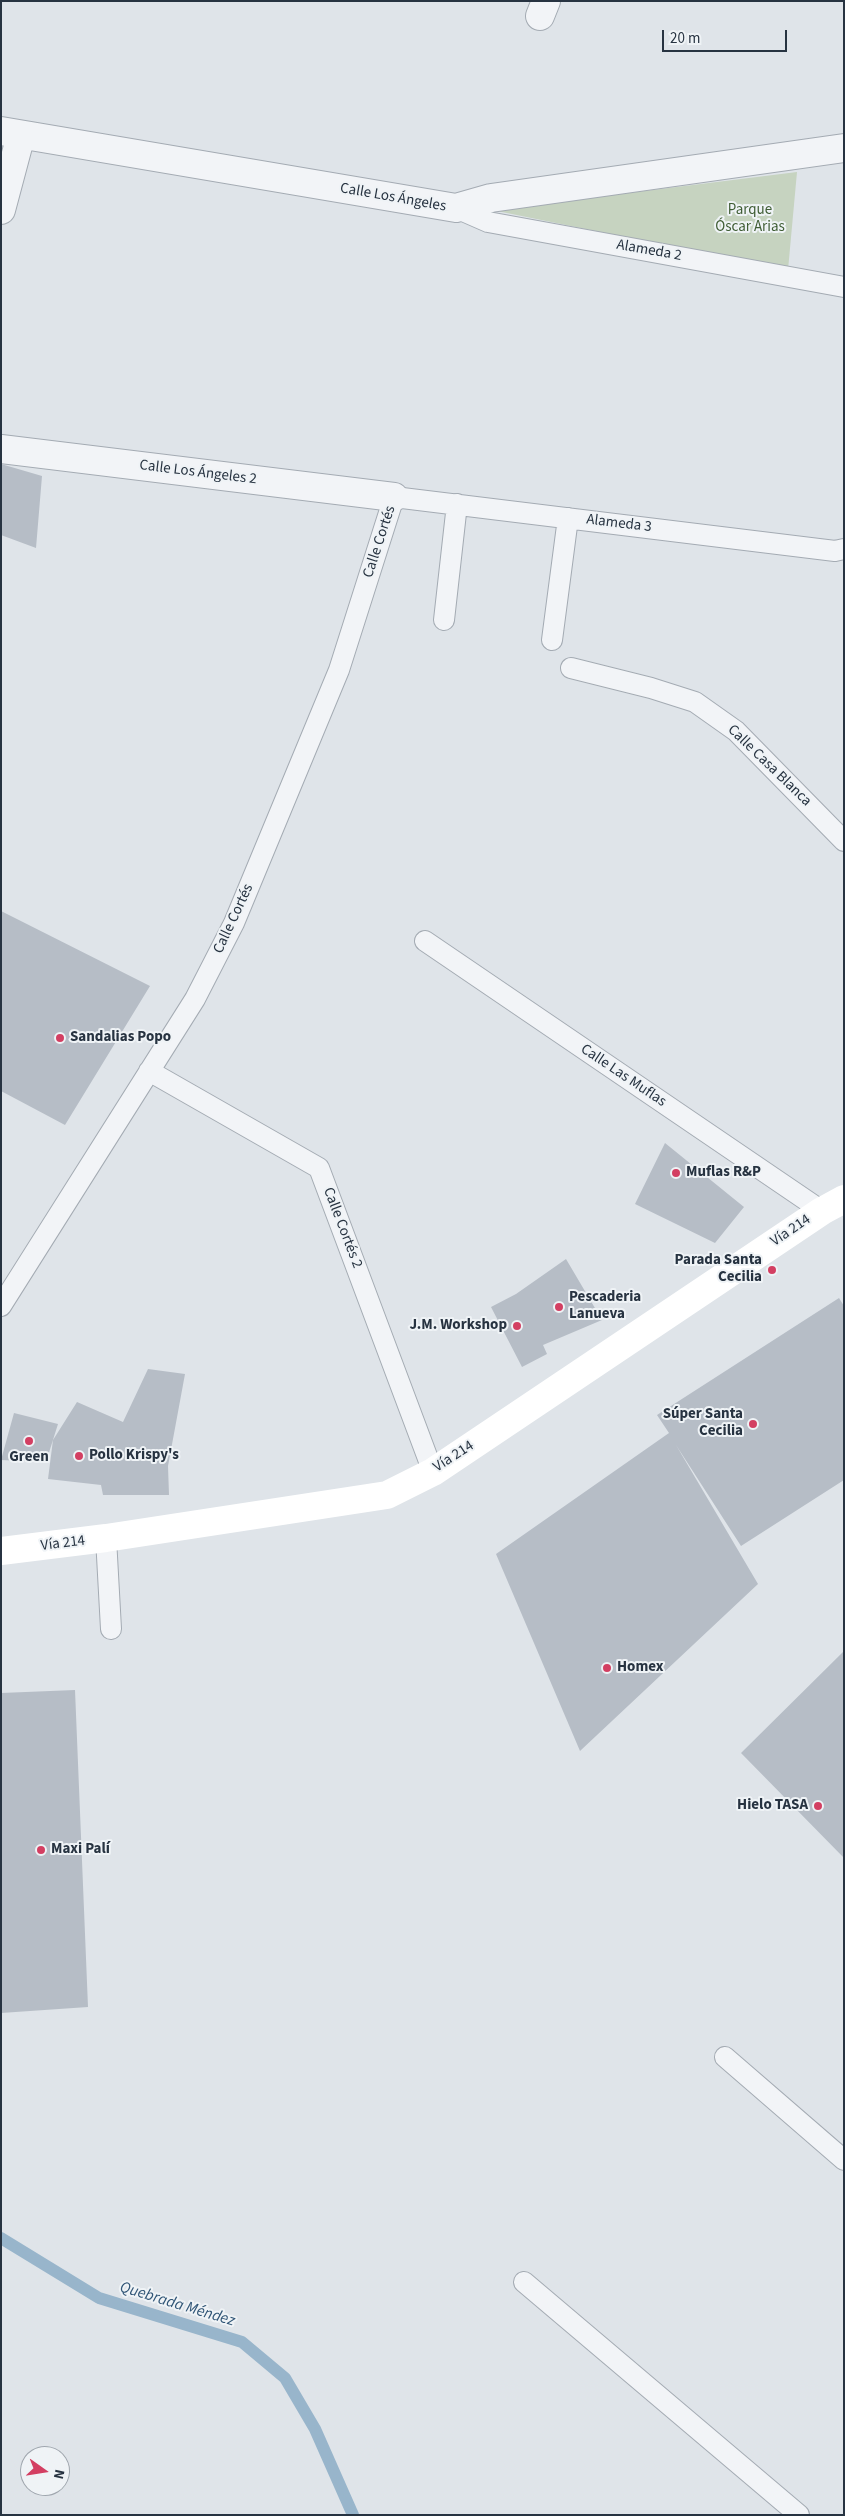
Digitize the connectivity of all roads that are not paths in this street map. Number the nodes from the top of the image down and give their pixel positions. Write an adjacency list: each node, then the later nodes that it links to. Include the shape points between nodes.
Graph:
1 (11, 133): 3 (street, Calle Los Ángeles); 4 (street)
2 (844, 148): 3 (street, Calle Los Ángeles, via 491,198)
3 (456, 208): 5 (lane, Alameda 2, via 488,222)
4 (1, 210)
5 (844, 287)
6 (1, 449): 7 (street, Calle Los Ángeles 2)
7 (394, 497): 8 (lane, Alameda 3); 16 (lane, Calle Cortés, via 339,670 234,923 195,999)
8 (457, 504): 9 (lane, Alameda 3); 11 (lane)
9 (568, 518): 10 (lane, Alameda 3, via 835,550); 12 (lane)
10 (844, 548)
11 (444, 620)
12 (552, 640)
13 (571, 668): 14 (lane, Calle Casa Blanca, via 695,702 736,731)
14 (844, 841)
15 (425, 941): 17 (lane, Calle Las Muflas)
16 (150, 1071): 18 (lane, Calle Cortés); 19 (lane, Calle Cortés 2, via 319,1168)
17 (836, 1205): 19 (main road, Vía 214)
18 (1, 1306)
19 (433, 1472): 20 (main road, Vía 214, via 387,1495)
20 (106, 1538): 21 (main road, Vía 214); 22 (lane)
21 (1, 1551)
22 (111, 1629)
23 (725, 2057): 24 (lane)
24 (844, 2160)
25 (524, 2282): 26 (lane)
26 (799, 2515)

